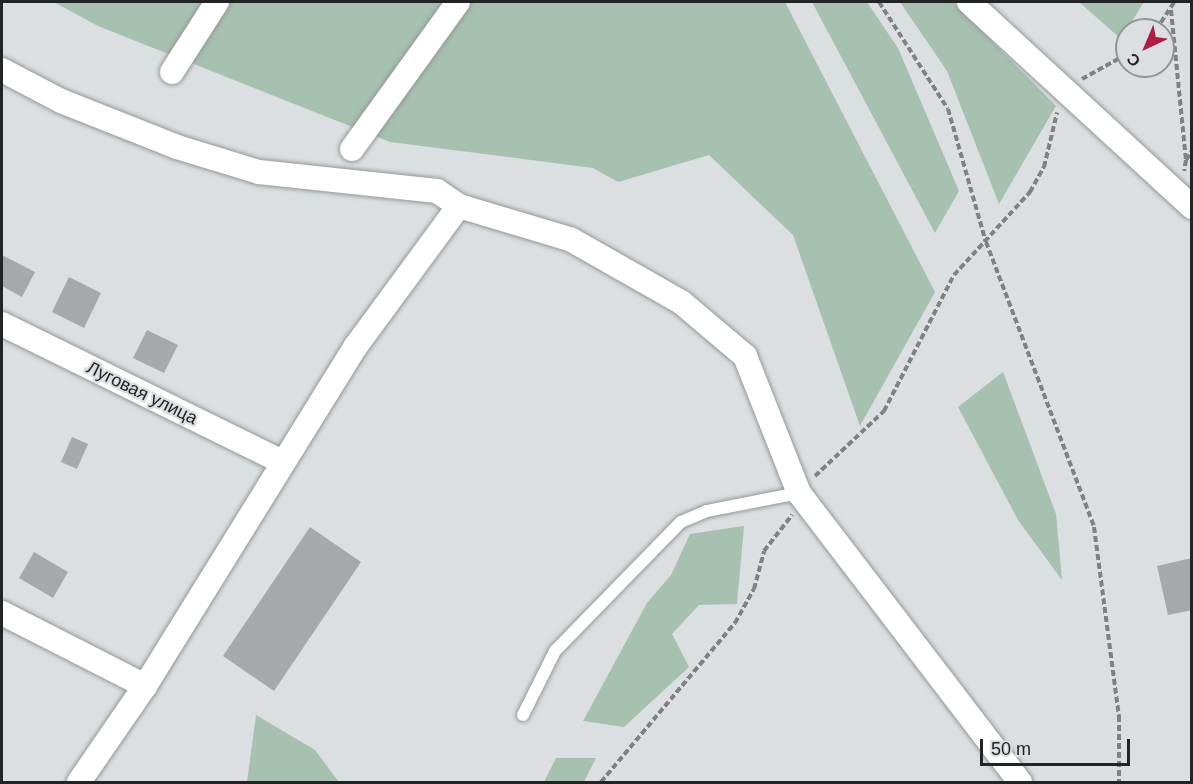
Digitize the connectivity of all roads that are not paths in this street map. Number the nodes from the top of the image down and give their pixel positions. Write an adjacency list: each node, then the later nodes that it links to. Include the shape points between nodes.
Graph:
1 (218, 2): 5 (street)
2 (458, 2): 6 (street)
3 (969, 2): 7 (street)
4 (2, 70): 8 (street, via 72,105 177,147 259,172 437,191)
5 (172, 72)
6 (352, 148)
7 (1185, 199)
8 (459, 206): 10 (street, via 356,346); 11 (street, via 570,239 681,302 745,356)
9 (2, 324): 10 (street, Луговая улица)
10 (283, 462): 13 (street)
11 (799, 494): 14 (lane, via 706,511 681,522 555,651); 16 (street)
12 (2, 613): 13 (street)
13 (145, 686): 15 (street)
14 (523, 715)
15 (79, 783)
16 (1020, 783)

